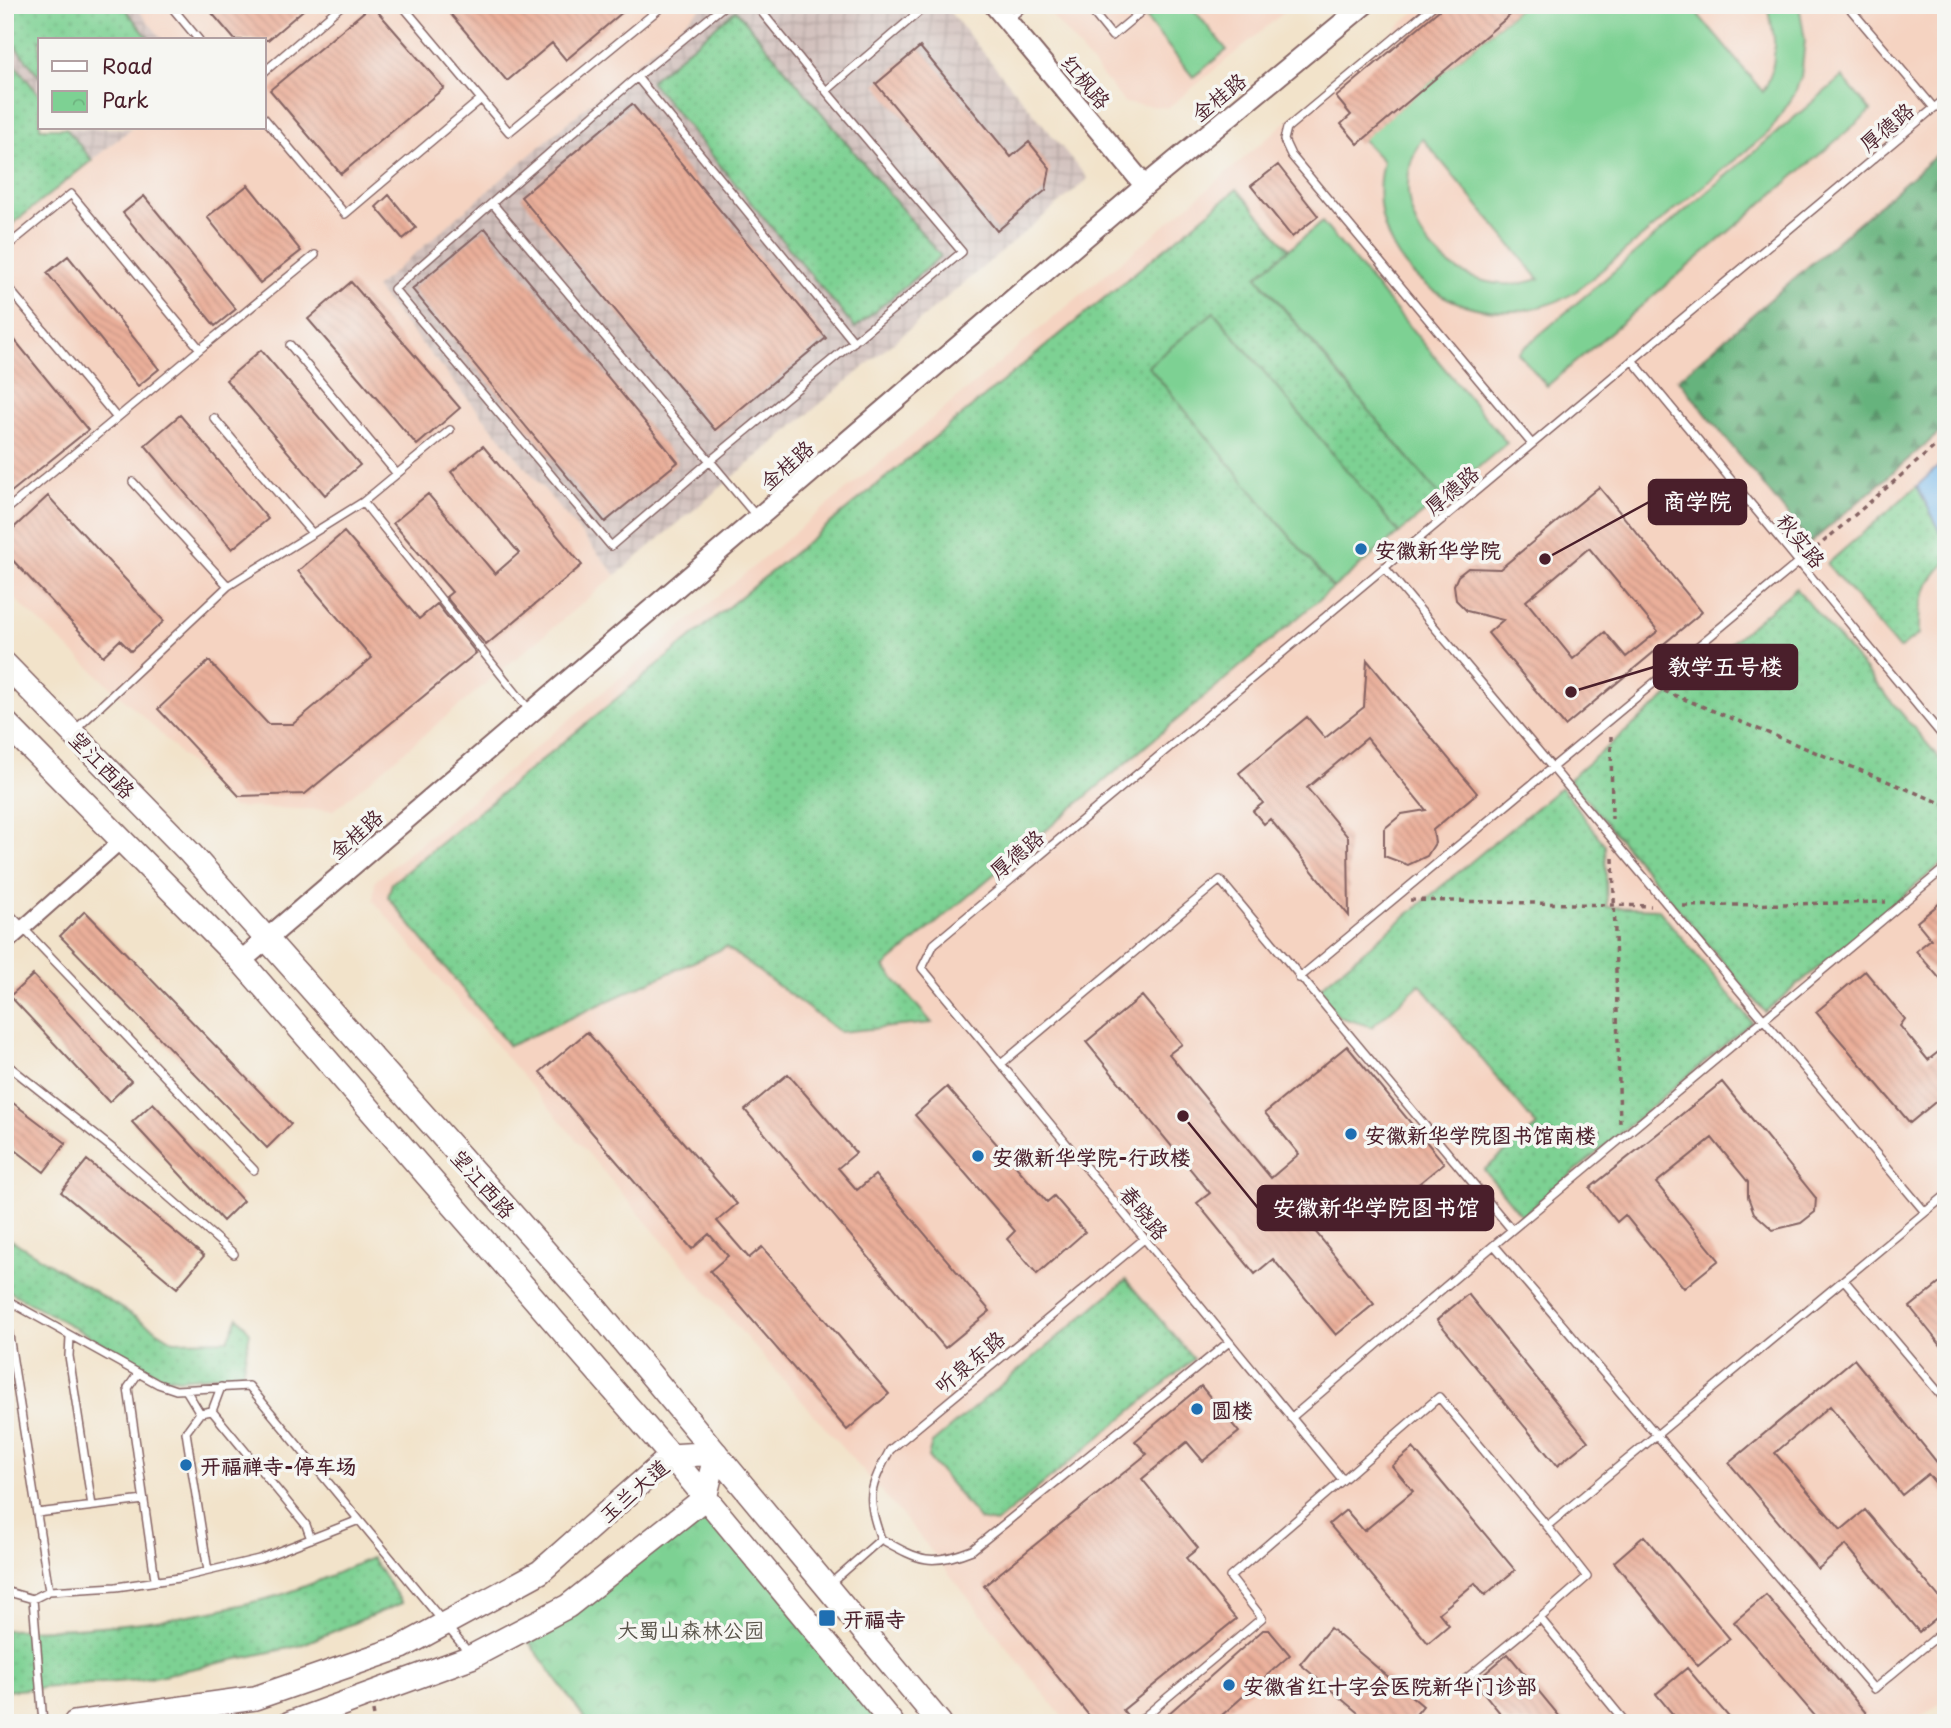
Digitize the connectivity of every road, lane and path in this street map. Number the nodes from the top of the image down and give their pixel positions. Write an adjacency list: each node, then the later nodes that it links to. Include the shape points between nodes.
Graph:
1 (170, 5): 15 (lane)
2 (342, 5): 16 (lane)
3 (402, 5): 20 (lane)
4 (664, 5): 20 (lane, via 509,132)
5 (725, 5): 17 (lane)
6 (756, 5): 18 (lane)
7 (927, 5): 18 (lane)
8 (1025, 5): 14 (lane)
9 (1087, 5): 10 (lane, via 1112,36)
10 (1149, 5)
11 (1364, 5): 23 (street, 金桂路)
12 (1434, 5): 36 (lane, via 1287,128 1284,140)
13 (1847, 5): 21 (lane)
14 (1001, 13): 23 (street, 红枫路)
15 (197, 38)
16 (266, 70)
17 (637, 77): 24 (lane); 28 (lane)
18 (826, 91): 28 (lane, via 962,252)
19 (1946, 98): 21 (lane, 厚德路)
20 (481, 99): 22 (lane, via 345,214)
21 (1934, 108): 31 (lane, 厚德路)
22 (266, 120)
23 (1144, 186): 42 (street, 金桂路)
24 (492, 203): 37 (lane); 37 (lane, via 394,289 611,546)
25 (5, 248): 30 (lane, via 71,194)
26 (315, 255): 30 (lane)
27 (5, 284): 32 (lane)
28 (854, 342): 37 (lane)
29 (290, 345): 38 (lane)
30 (200, 349): 32 (lane)
31 (1632, 360): 36 (lane, 厚德路); 44 (lane, 秋实路)
32 (117, 418): 41 (lane)
33 (214, 418): 43 (lane)
34 (450, 430): 38 (lane)
35 (1946, 438): 44 (path)
36 (1532, 444): 45 (lane, 厚德路)
37 (710, 461): 42 (lane)
38 (397, 474): 40 (lane)
39 (133, 482): 46 (lane)
40 (363, 502): 43 (lane); 49 (lane)
41 (5, 511)
42 (758, 518): 49 (street, 金桂路)
43 (312, 533): 46 (lane)
44 (1798, 563): 48 (lane); 53 (lane, 秋实路)
45 (1384, 567): 54 (lane); 68 (lane, 厚德路, via 934,944)
46 (228, 586): 52 (lane)
47 (5, 664): 52 (main road, 望江西路)
48 (1652, 686): 50 (lane); 55 (path)
49 (531, 712): 65 (street, 金桂路)
50 (1610, 721): 54 (lane); 56 (path)
51 (5, 722): 57 (main road, 望江西路)
52 (72, 733): 65 (main road, 望江西路, via 190,853)
53 (1946, 740)
54 (1553, 769): 56 (lane); 59 (lane)
55 (1946, 805)
56 (1612, 839): 61 (path); 62 (lane)
57 (122, 840): 64 (street); 67 (main road, 望江西路)
58 (1946, 867): 60 (lane)
59 (1394, 900): 61 (path); 69 (lane)
60 (1904, 902): 62 (path); 70 (lane)
61 (1614, 905): 62 (path); 74 (path)
62 (1669, 906): 70 (lane)
63 (5, 909): 64 (lane)
64 (24, 928): 66 (street); 75 (lane)
65 (266, 939): 67 (street, 金桂路); 94 (main road, 望江西路, via 592,1304)
66 (5, 944)
67 (241, 961): 95 (main road, 望江西路)
68 (922, 968): 72 (lane, 春晓路)
69 (1299, 978): 72 (lane, via 1220,880); 78 (lane)
70 (1763, 1020): 74 (lane); 77 (lane)
71 (5, 1063): 81 (lane, via 124,1157)
72 (1001, 1064): 79 (lane, 春晓路)
73 (1537, 1126): 74 (path)
74 (1621, 1139): 78 (lane)
75 (254, 1170)
76 (1946, 1195): 77 (lane)
77 (1925, 1212): 82 (lane)
78 (1512, 1230): 80 (lane)
79 (1144, 1239): 85 (lane, 春晓路); 104 (lane, 听泉东路, via 890,1450 874,1481 870,1508)
80 (1493, 1245): 92 (lane); 93 (lane)
81 (234, 1254)
82 (1844, 1280): 89 (lane); 93 (lane)
83 (9, 1301): 84 (lane); 100 (lane, via 6,1316)
84 (70, 1337): 86 (lane); 99 (lane)
85 (1229, 1342): 92 (lane, 春晓路); 104 (lane, via 972,1550 946,1561 915,1558)
86 (137, 1375): 88 (lane); 98 (lane, via 128,1388)
87 (221, 1387): 88 (lane); 90 (lane); 101 (lane, via 249,1386)
88 (187, 1390): 91 (lane)
89 (1946, 1401)
90 (212, 1410): 91 (lane); 103 (lane, via 306,1525)
91 (200, 1413): 105 (lane, via 186,1432)
92 (1291, 1418): 96 (lane, 春晓路)
93 (1657, 1436): 102 (lane); 113 (lane, via 1874,1689)
94 (716, 1453): 95 (main road, 玉兰大道); 97 (main road); 107 (main road, 望江西路)
95 (671, 1456): 97 (main road, 望江西路); 112 (main road, 玉兰大道, via 540,1572)
96 (1342, 1479): 102 (lane, via 1440,1397); 121 (lane, via 1230,1577 1262,1618 1144,1717)
97 (705, 1498): 114 (main road, via 568,1606); 119 (main road, 望江西路)
98 (144, 1500): 99 (lane); 106 (lane)
99 (92, 1506): 100 (lane)
100 (37, 1513): 109 (lane)
101 (359, 1520): 103 (lane); 112 (lane)
102 (1547, 1526): 111 (lane, via 1587,1577)
103 (311, 1539): 105 (lane, via 259,1559)
104 (881, 1539): 107 (lane)
105 (208, 1571): 106 (lane)
106 (155, 1579): 109 (lane, via 116,1587)
107 (827, 1587): 120 (main road, 望江西路)
108 (5, 1591): 110 (lane)
109 (50, 1591): 110 (lane)
110 (33, 1599): 116 (lane)
111 (1540, 1618): 115 (lane); 122 (lane)
112 (444, 1624): 114 (lane); 117 (main road, 玉兰大道, via 402,1647 255,1698)
113 (1946, 1629)
114 (471, 1657): 118 (main road)
115 (1462, 1682)
116 (43, 1723)
117 (75, 1723)
118 (290, 1723)
119 (892, 1723)
120 (940, 1723)
121 (1149, 1723)
122 (1626, 1723)

